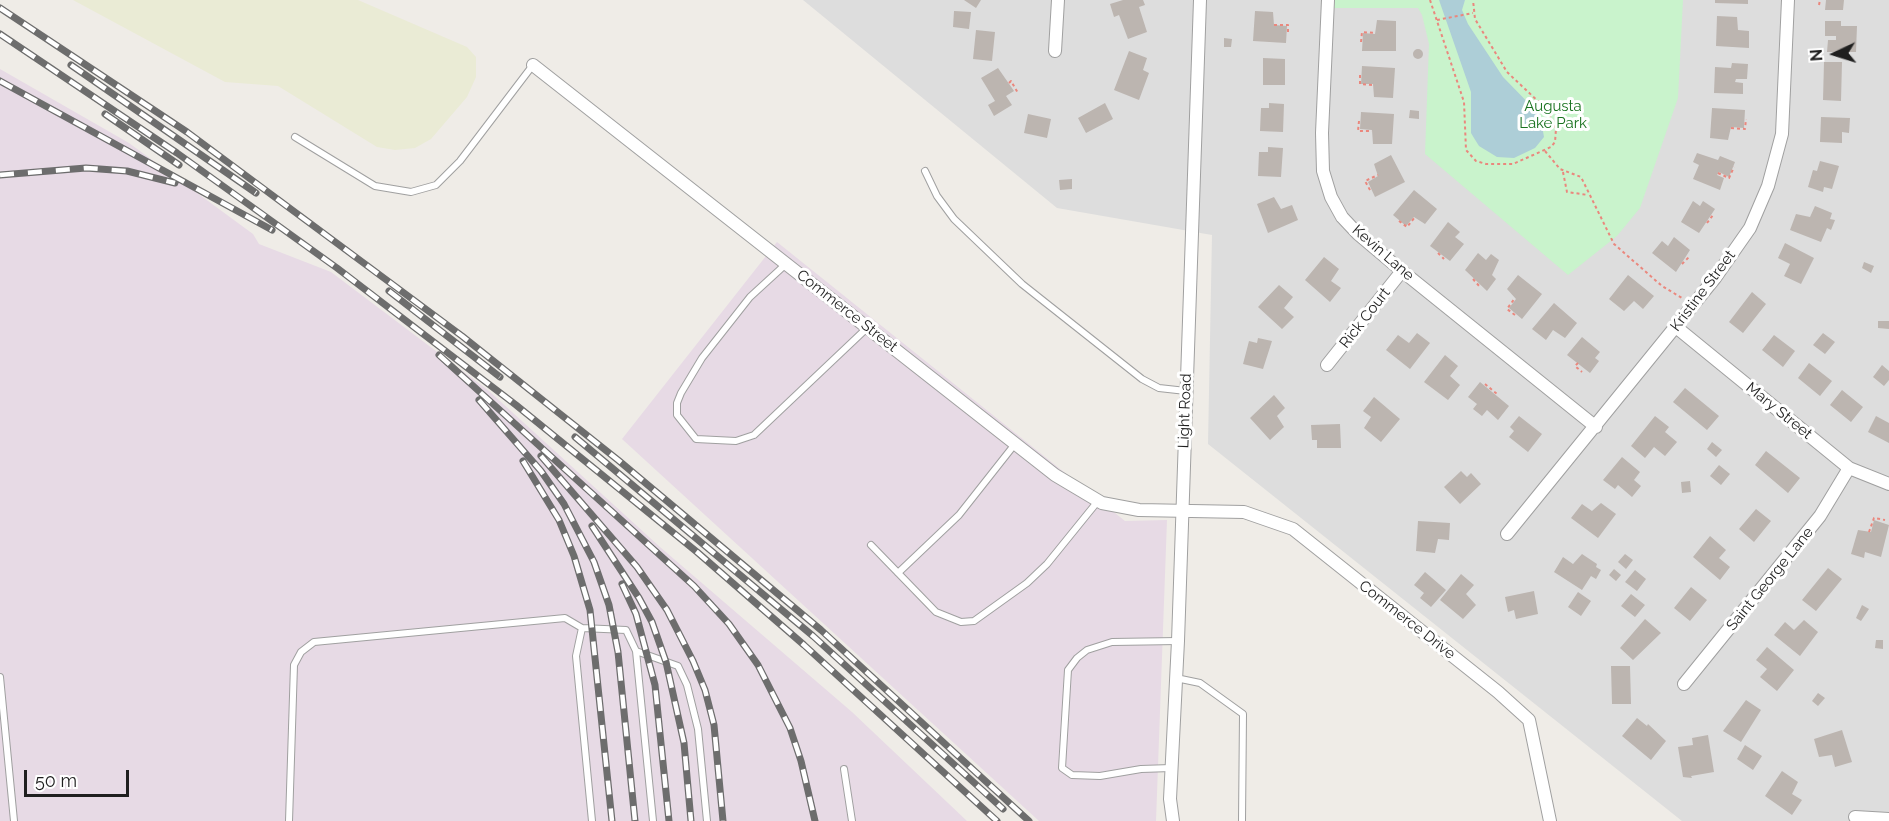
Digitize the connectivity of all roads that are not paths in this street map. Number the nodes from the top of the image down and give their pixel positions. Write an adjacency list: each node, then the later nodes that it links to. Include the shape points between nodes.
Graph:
1 (1058, 0): 5 (street)
2 (1200, 0): 14 (street, Light Road)
3 (1328, 0): 10 (street, Kevin Lane, via 1323,171 1342,217)
4 (1788, 0): 11 (street, Kristine Street, via 1782,134 1768,186 1750,228)
5 (1055, 51)
6 (533, 65): 7 (lane, via 460,161 436,185 411,192 375,186); 9 (street, Commerce Street)
7 (295, 137)
8 (925, 171): 14 (lane, via 954,219 1022,284 1152,386)
9 (786, 264): 12 (street, Commerce Street); 12 (lane, via 750,297 702,358 681,393 677,415 696,439 736,441 754,435)
10 (1402, 271): 13 (street, Rick Court); 15 (street, Kevin Lane)
11 (1676, 327): 15 (street, Kristine Street); 17 (street, Mary Street)
12 (867, 328): 16 (street, Commerce Street)
13 (1328, 365)
14 (1186, 391): 20 (street, Light Road)
15 (1596, 427): 21 (street, Kristine Street)
16 (1015, 444): 19 (street, Commerce Street, via 1055,475); 23 (lane, via 959,515)
17 (1849, 468): 18 (street, Mary Street); 29 (street, Saint George Lane, via 1820,516)
18 (1889, 484)
19 (1099, 501): 20 (street, Commerce Street, via 1138,510); 23 (lane, via 1027,583 974,621 961,622 936,612)
20 (1181, 510): 25 (street, Light Road); 42 (street, Commerce Drive, via 1244,512 1293,529 1498,692 1529,720)
21 (1507, 534)
22 (871, 545): 23 (lane)
23 (898, 573)
24 (582, 628): 26 (lane, via 626,630); 35 (lane, via 565,618 314,642 301,652 294,665); 36 (lane, via 576,656)
25 (1178, 641): 28 (street, Light Road); 30 (lane, via 1112,642 1087,650 1077,658 1068,670 1062,768 1072,775 1100,776)
26 (636, 651): 37 (lane); 38 (lane, via 678,666 687,685 698,729)
27 (0, 677): 34 (lane)
28 (1176, 678): 30 (street, Light Road); 41 (lane, via 1200,683 1243,714)
29 (1684, 684)
30 (1172, 768): 40 (street, Light Road)
31 (844, 769): 39 (lane)
32 (1855, 817): 33 (street)
33 (1889, 819)
34 (14, 821)
35 (289, 821)
36 (592, 821)
37 (653, 821)
38 (707, 821)
39 (852, 821)
40 (1173, 821)
41 (1242, 821)
42 (1550, 821)

